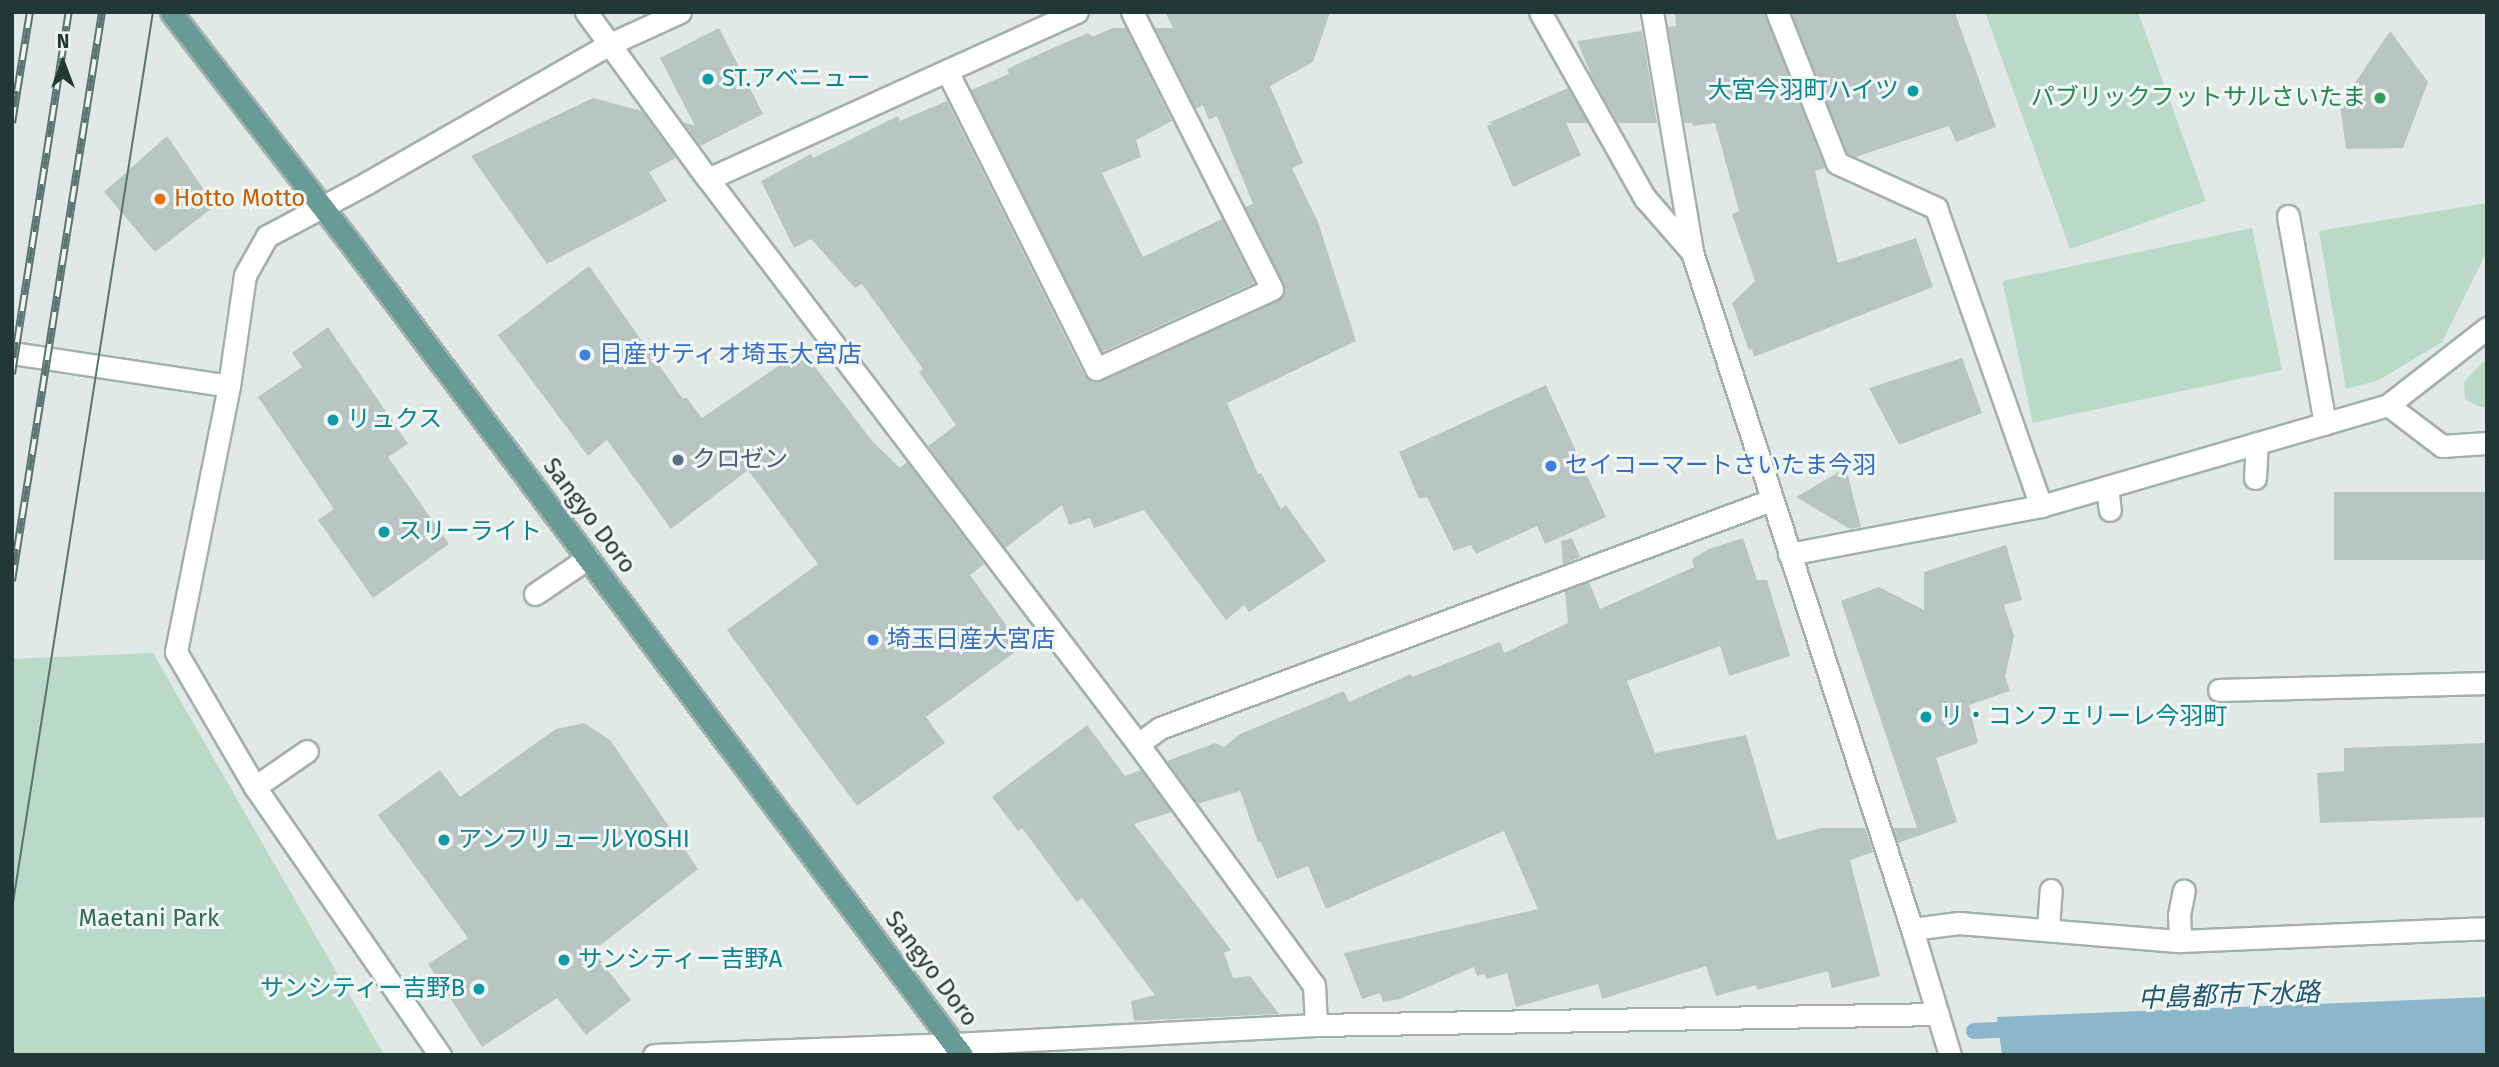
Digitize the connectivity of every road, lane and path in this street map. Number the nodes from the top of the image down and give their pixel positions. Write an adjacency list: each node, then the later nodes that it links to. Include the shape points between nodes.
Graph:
1 (171, 12): 12 (main road, Sangyo Doro)
2 (586, 12): 9 (street)
3 (680, 12): 9 (street)
4 (1077, 12): 10 (street)
5 (1132, 12): 10 (street, via 1272,289 1097,369)
6 (1540, 12): 14 (street, via 1645,198)
7 (1652, 12): 14 (street)
8 (1777, 12): 25 (street, via 1837,163 1936,208)
9 (610, 44): 11 (street); 12 (street)
10 (947, 71): 11 (street)
11 (708, 179): 32 (street)
12 (321, 208): 17 (street, via 267,236 245,275); 28 (main road, Sangyo Doro)
13 (2288, 216): 19 (street)
14 (1692, 252): 24 (street)
15 (2487, 328): 18 (street)
16 (12, 353): 17 (street)
17 (229, 386): 34 (street, via 176,652)
18 (2388, 405): 19 (street); 21 (street, via 2442,446)
19 (2325, 424): 20 (street)
20 (2257, 443): 22 (street); 23 (street)
21 (2487, 443)
22 (2255, 478)
23 (2107, 487): 25 (street); 26 (street)
24 (1771, 500): 27 (street); 32 (street, via 1160,728)
25 (2041, 506): 27 (street)
26 (2110, 510)
27 (1789, 554): 38 (street)
28 (588, 558): 29 (street); 43 (main road, Sangyo Doro)
29 (535, 594)
30 (2487, 682): 31 (street)
31 (2219, 690)
32 (1138, 744): 42 (street, via 1314,985)
33 (307, 751): 34 (street)
34 (255, 787): 44 (street)
35 (2051, 890): 39 (street)
36 (2184, 890): 40 (street)
37 (2487, 928): 40 (street)
38 (1912, 929): 39 (street, via 1959,923); 41 (street)
39 (2048, 929): 40 (street)
40 (2180, 941)
41 (1938, 1014): 42 (street); 46 (street)
42 (1316, 1025): 43 (street)
43 (958, 1049): 45 (street)
44 (440, 1055)
45 (654, 1055)
46 (1950, 1055)

